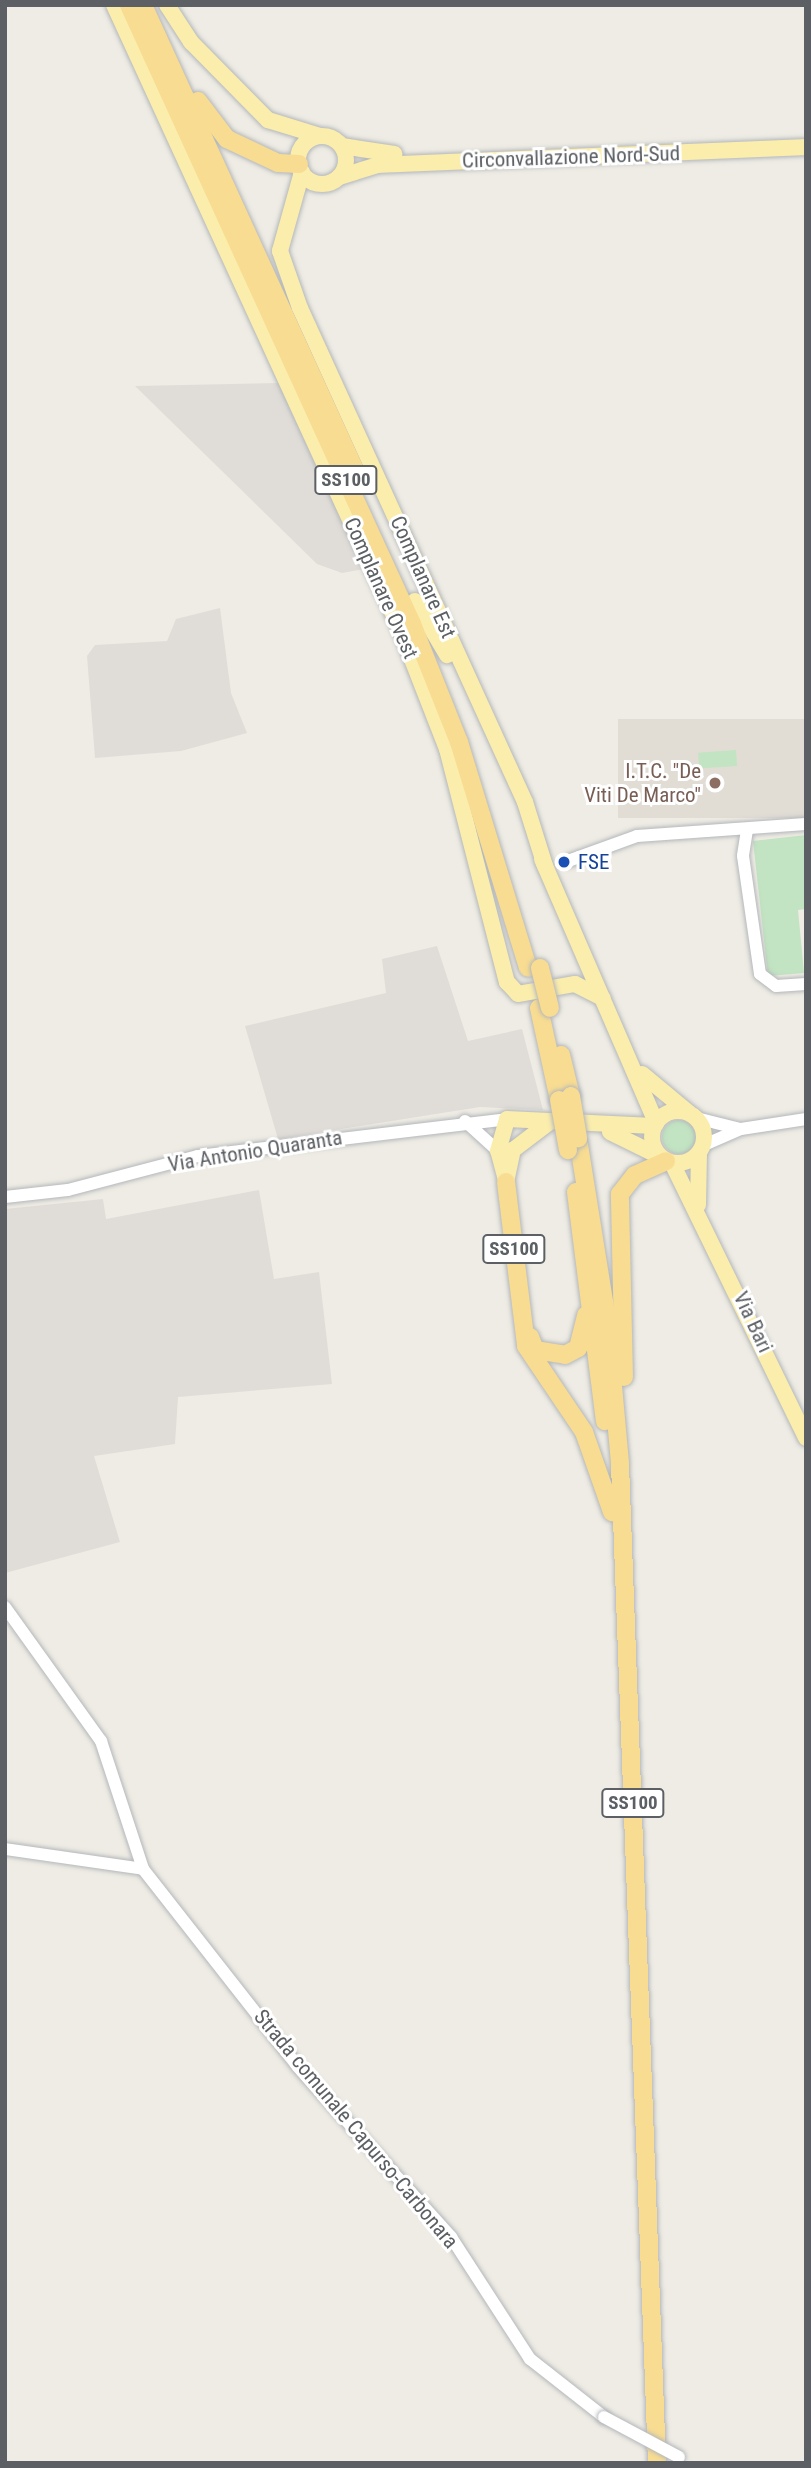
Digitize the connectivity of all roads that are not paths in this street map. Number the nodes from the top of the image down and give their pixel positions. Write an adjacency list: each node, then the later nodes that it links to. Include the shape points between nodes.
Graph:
1 (114, 5): 20 (main road, Complanare Ovest, via 401,631 447,749 508,982 518,994)
2 (167, 5): 4 (main road, via 191,42)
3 (140, 7): 9 (highway, via 217,131 255,154); 13 (highway, SS100); 19 (highway, SS100, via 412,624 459,742)
4 (268, 120): 5 (main road); 9 (main road)
5 (320, 136): 7 (main road); 9 (main road)
6 (806, 137): 7 (main road, Circonvallazione Nord-Sud, via 377,155)
7 (342, 146): 10 (main road, via 345,166)
8 (806, 147): 10 (main road, Circonvallazione Nord-Sud, via 378,165)
9 (300, 164): 11 (main road); 12 (main road, Complanare Est)
10 (339, 177): 11 (main road)
11 (323, 184): 12 (main road)
12 (290, 211): 17 (main road, Complanare Est, via 280,251 300,307 525,802)
13 (415, 601): 17 (main road, via 443,646); 19 (highway, SS100, via 469,735)
14 (806, 824): 15 (street)
15 (747, 830): 16 (street, via 637,836); 21 (street, via 743,856 760,974 776,985)
16 (568, 860)
17 (545, 866): 18 (main road)
18 (581, 952): 20 (main road); 22 (main road)
19 (534, 968): 32 (highway, SS100, bridge)
20 (561, 984): 22 (main road)
21 (806, 984)
22 (603, 998): 23 (main road)
23 (634, 1063): 24 (main road); 29 (main road)
24 (694, 1116): 29 (main road, via 670,1112); 31 (street); 33 (main road)
25 (508, 1119): 27 (street, Via Antonio Quaranta); 28 (main road); 34 (main road)
26 (806, 1119): 31 (street)
27 (465, 1121): 34 (street); 37 (street, Via Antonio Quaranta, via 198,1156 68,1190)
28 (552, 1121): 30 (main road); 34 (main road)
29 (655, 1125): 30 (main road); 35 (main road)
30 (601, 1128): 35 (main road)
31 (741, 1129): 33 (street)
32 (574, 1147): 39 (highway, SS100); 43 (highway, SS100, via 613,1379)
33 (702, 1149): 35 (main road); 38 (main road)
34 (506, 1151): 36 (main road)
35 (666, 1160): 38 (main road, Via Bari); 43 (highway, SS100, via 625,1184 619,1204)
36 (506, 1182): 40 (highway, SS100)
37 (5, 1198)
38 (698, 1207): 41 (main road, Via Bari)
39 (582, 1238): 40 (highway, SS100, via 587,1329 578,1348 565,1355 535,1350); 42 (highway, SS100)
40 (522, 1315): 42 (highway, SS100, via 526,1346 584,1432)
41 (806, 1438)
42 (612, 1513): 48 (highway, SS100)
43 (626, 1594): 49 (highway, SS100)
44 (5, 1607): 46 (street, Strada comunale Capurso-Carbonara, via 101,1741)
45 (5, 1849): 46 (street)
46 (143, 1869): 47 (street, Strada comunale Capurso-Carbonara, bridge, via 298,2067 451,2237 530,2359 604,2417)
47 (684, 2460)
48 (645, 2463)
49 (657, 2463)

